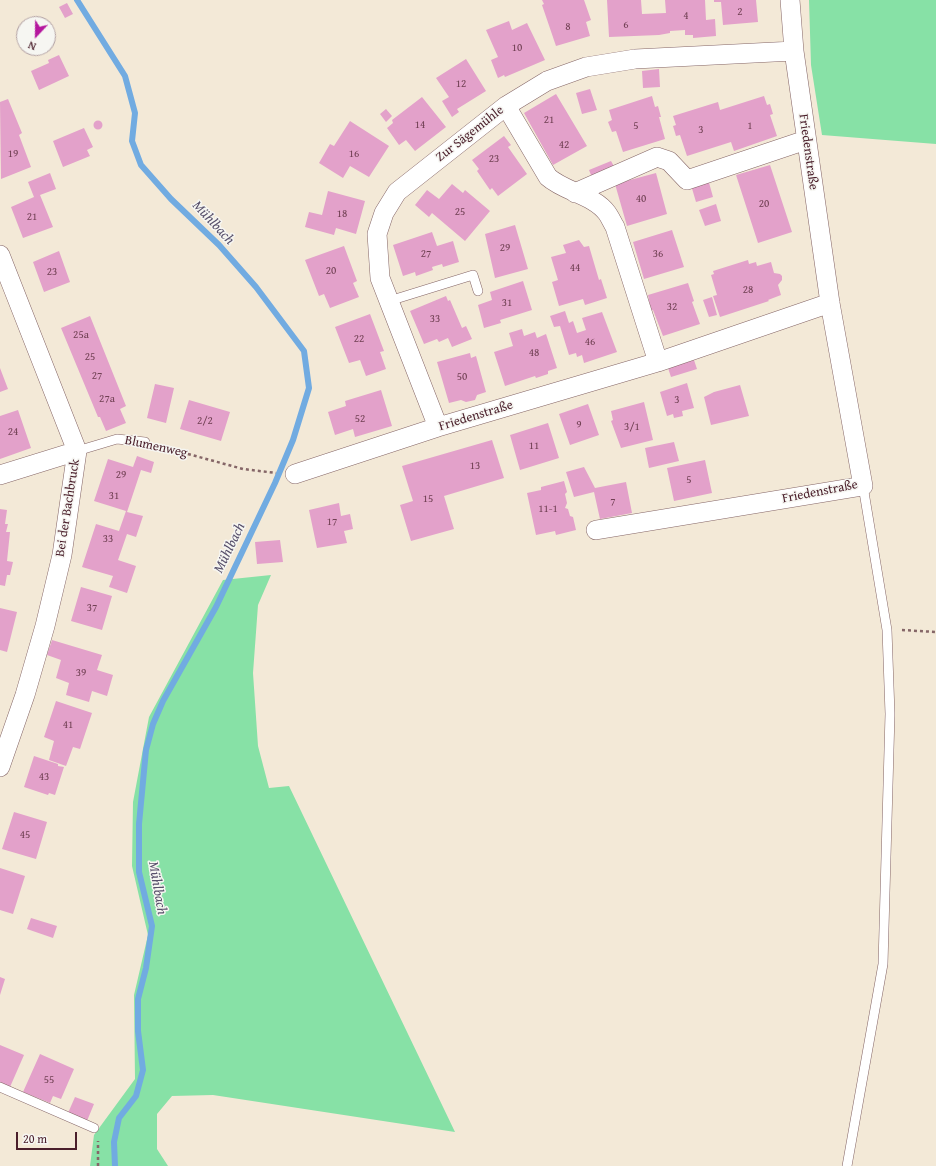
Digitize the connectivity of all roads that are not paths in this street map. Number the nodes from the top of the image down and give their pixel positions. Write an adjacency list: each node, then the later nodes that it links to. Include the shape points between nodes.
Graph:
1 (790, 0): 2 (street, Friedenstraße)
2 (794, 51): 3 (street, Zur Sägemühle, via 635,58 586,67 547,81); 4 (street, Friedenstraße)
3 (506, 106): 5 (street, via 548,177); 8 (street, Zur Sägemühle, via 397,192 384,212 377,234 377,256 380,278)
4 (806, 140): 5 (street, via 687,180 669,161 658,157); 9 (street, Friedenstraße)
5 (575, 193): 10 (street, via 596,203 607,212 615,227)
6 (0, 255): 13 (street, Bei der Bachbruck)
7 (478, 291): 8 (lane, via 473,275)
8 (389, 301): 11 (street, Zur Sägemühle)
9 (830, 303): 10 (street, Friedenstraße); 16 (street, Friedenstraße)
10 (658, 362): 11 (street, Friedenstraße)
11 (438, 427): 14 (street, Friedenstraße)
12 (145, 442): 13 (lane, Blumenweg, via 117,439)
13 (77, 451): 15 (street, Blumenweg); 18 (street, Bei der Bachbruck, via 62,555 45,626)
14 (295, 474)
15 (0, 475)
16 (863, 486): 17 (street, Friedenstraße); 21 (lane, via 888,630 890,714 883,964)
17 (596, 530)
18 (0, 767)
19 (0, 1086): 20 (lane)
20 (94, 1128)
21 (847, 1166)

